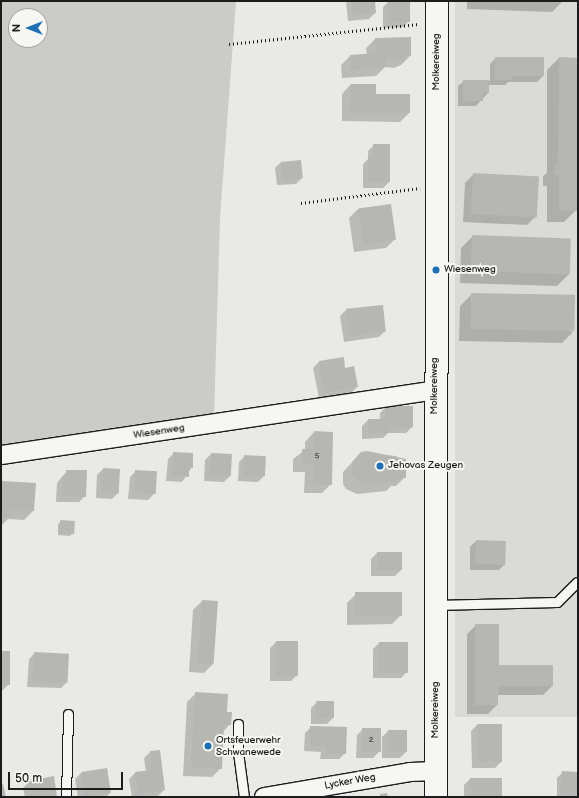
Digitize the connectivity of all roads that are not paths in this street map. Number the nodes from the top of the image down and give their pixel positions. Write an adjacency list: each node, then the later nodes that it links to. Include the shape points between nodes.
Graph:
1 (437, 1): 2 (main road, Molkereiweg)
2 (435, 390): 3 (street, Wiesenweg); 5 (main road, Molkereiweg)
3 (1, 456)
4 (577, 582): 5 (lane, via 557,602)
5 (435, 605): 8 (main road, Molkereiweg)
6 (68, 714): 9 (lane)
7 (238, 724): 10 (lane, via 238,752)
8 (436, 771): 11 (street, Lycker Weg, via 410,772); 12 (main road, Molkereiweg)
9 (66, 797)
10 (244, 797)
11 (264, 797)
12 (436, 797)

